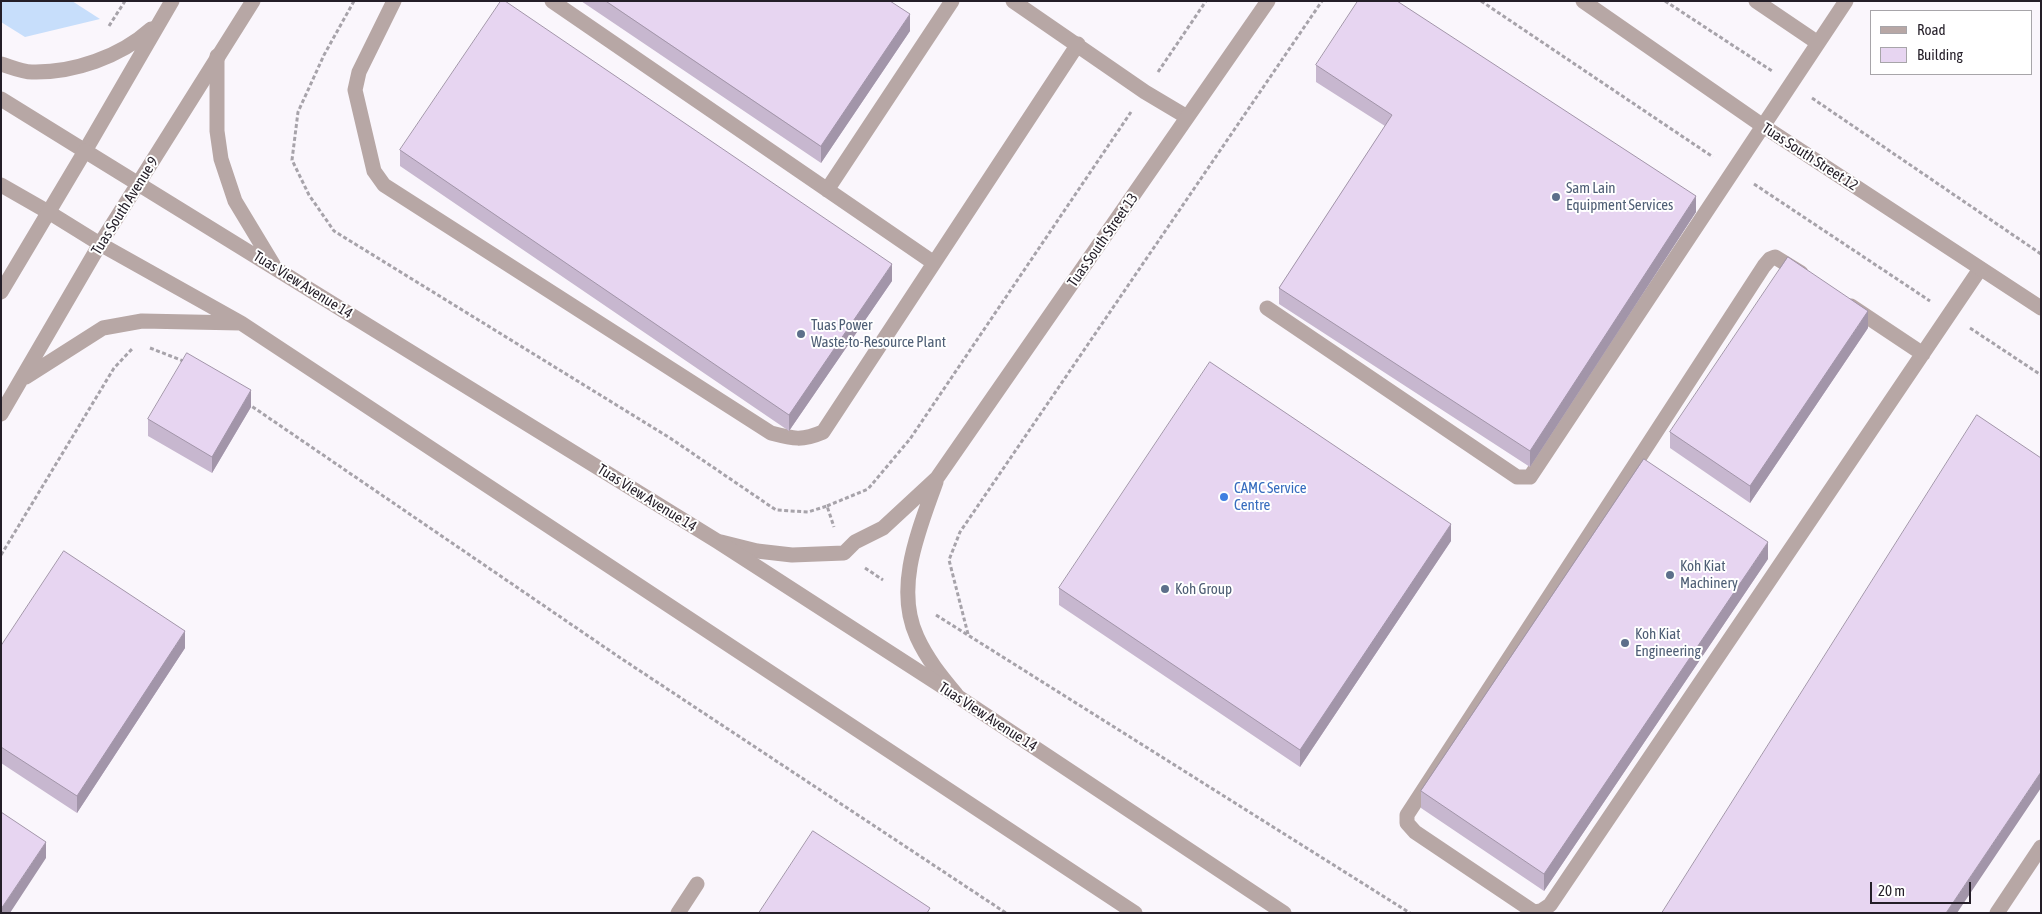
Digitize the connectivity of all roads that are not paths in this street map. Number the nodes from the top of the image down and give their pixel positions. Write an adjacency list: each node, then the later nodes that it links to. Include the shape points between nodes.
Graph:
1 (172, 1): 11 (street)
2 (253, 1): 14 (street, Tuas South Avenue 9)
3 (394, 1): 27 (street, via 359,72 355,90 374,171 384,185 771,433 806,439 824,432)
4 (552, 1): 22 (street)
5 (952, 1): 22 (street)
6 (1013, 1): 13 (street)
7 (1268, 1): 17 (street, Tuas South Street 13)
8 (1583, 1): 18 (street, Tuas South Street 12)
9 (1756, 1): 12 (street)
10 (1846, 1): 12 (street)
11 (158, 23): 15 (street, via 140,40 110,56 72,67 30,72); 19 (street)
12 (1818, 43): 18 (street)
13 (1078, 44): 17 (street, via 1145,92); 27 (street)
14 (218, 56): 20 (street, Tuas South Avenue 9); 28 (street, via 217,131 222,159 235,201)
15 (1, 64)
16 (1, 99): 19 (street, Tuas View Avenue 14)
17 (1188, 117): 39 (street, Tuas South Street 13)
18 (1763, 126): 25 (street); 29 (street, Tuas South Street 12)
19 (85, 151): 20 (street, Tuas View Avenue 14); 24 (street)
20 (138, 184): 26 (street, Tuas South Avenue 9); 28 (street, Tuas View Avenue 14)
21 (1, 185): 24 (street)
22 (827, 190): 27 (street)
23 (1690, 202): 25 (street)
24 (50, 212): 26 (street); 31 (street)
25 (1706, 213): 33 (street, via 1530,477 1517,477)
26 (100, 244): 35 (street); 37 (street, Tuas South Avenue 9)
27 (934, 263)
28 (274, 266): 40 (street, Tuas View Avenue 14)
29 (1980, 269): 34 (street, Tuas South Street 12); 36 (street)
30 (1812, 280): 36 (street, via 1775,258 1764,266 1407,815 1407,823 1415,832 1525,907 1542,912 1550,905)
31 (1, 292)
32 (1836, 296): 36 (street)
33 (1267, 308)
34 (2041, 308)
35 (241, 323): 37 (street, via 142,321 103,328); 45 (street)
36 (1922, 354)
37 (23, 379): 38 (street, Tuas South Avenue 9)
38 (1, 414)
39 (937, 478): 40 (street, Tuas South Street 13, via 883,528 855,542 844,553 792,555); 41 (street, Tuas South Street 13, via 912,552 909,598 916,636 930,662)
40 (717, 541): 41 (street, Tuas View Avenue 14)
41 (957, 696): 46 (street, Tuas View Avenue 14)
42 (2041, 847): 47 (street)
43 (697, 884): 44 (street)
44 (678, 913)
45 (1135, 913)
46 (1284, 913)
47 (1997, 913)

